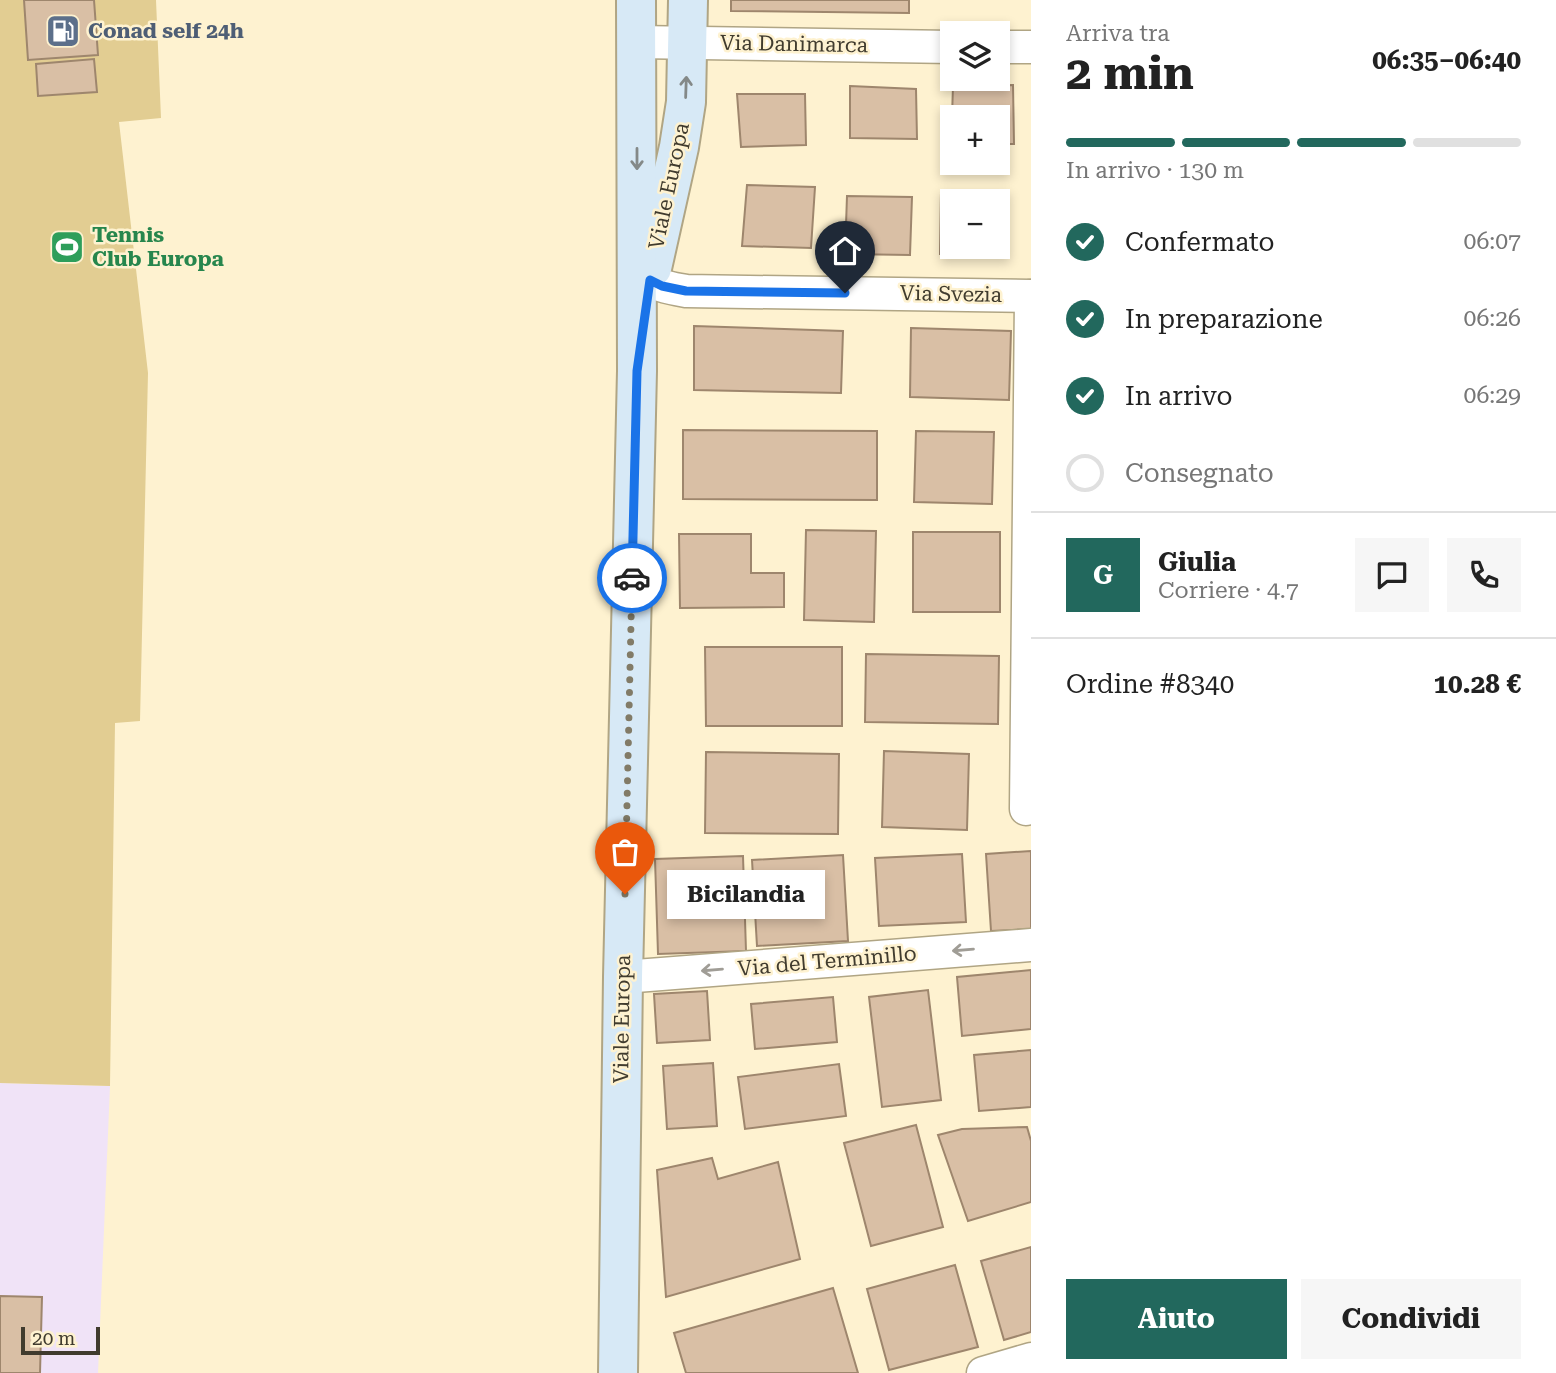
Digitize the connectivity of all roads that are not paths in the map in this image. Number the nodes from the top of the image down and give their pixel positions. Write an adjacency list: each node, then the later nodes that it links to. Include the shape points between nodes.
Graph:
1 (636, 0): 3 (street, Viale Europa)
2 (688, 0): 4 (street, Viale Europa)
3 (636, 42): 4 (street, Via Danimarca); 8 (street, Viale Europa, one-way to 8)
4 (688, 42): 5 (street, Via Danimarca); 8 (street, Viale Europa, one-way to 4, via 653,260 679,147)
5 (940, 47)
6 (1010, 47): 7 (street)
7 (1031, 47)
8 (644, 267): 9 (street, Via Svezia, via 662,286 686,291); 12 (street, Viale Europa, via 637,371)
9 (1031, 296): 10 (street)
10 (1026, 809)
11 (1031, 945): 12 (street, Via del Terminillo, one-way to 12)
12 (623, 977): 14 (street, Viale Europa)
13 (1031, 1359): 15 (street)
14 (618, 1373)
15 (983, 1373)

